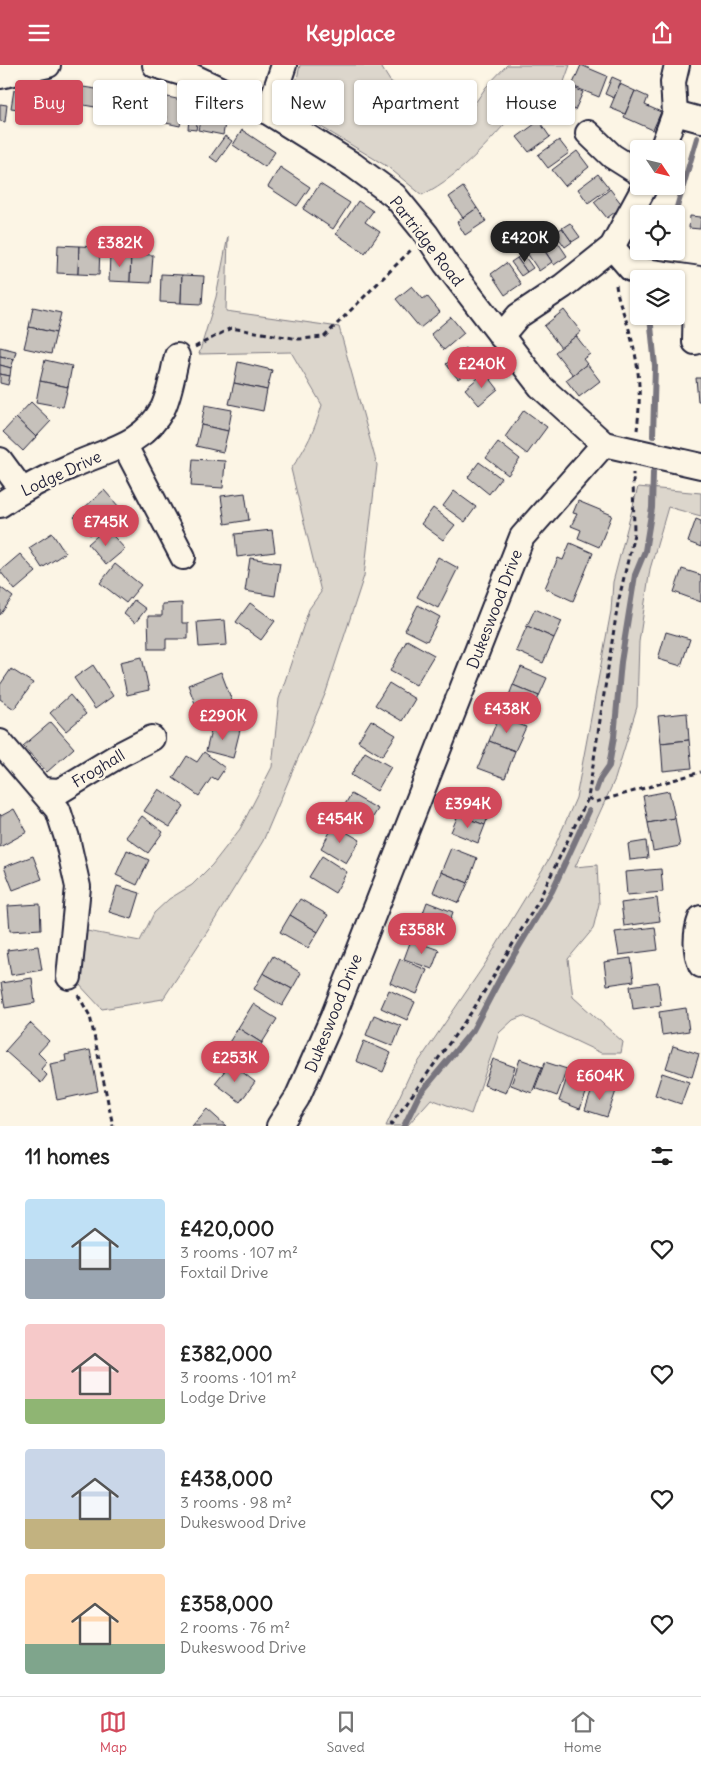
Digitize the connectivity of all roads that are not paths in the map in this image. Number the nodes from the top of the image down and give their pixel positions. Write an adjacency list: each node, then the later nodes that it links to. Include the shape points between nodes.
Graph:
1 (48, 65): 5 (street)
2 (155, 65): 6 (street, Partridge Road, via 192,75)
3 (284, 65): 6 (street)
4 (677, 65): 7 (street, via 673,82)
5 (0, 76)
6 (268, 112): 14 (street, Partridge Road, via 353,165 394,196)
7 (675, 113): 8 (street); 10 (street)
8 (701, 120)
9 (588, 133): 11 (street, via 612,156)
10 (665, 140)
11 (630, 167)
12 (640, 195): 13 (street)
13 (612, 247): 14 (street, via 518,317); 15 (street, via 630,269 700,279)
14 (501, 336): 17 (street, Partridge Road, via 540,386)
15 (695, 342)
16 (177, 356): 18 (street, Lodge Drive, via 163,407 147,429)
17 (604, 444): 20 (street); 30 (street, Dukeswood Drive, via 522,537 333,1017 298,1098)
18 (125, 446): 21 (street, Lodge Drive, via 76,464); 23 (street)
19 (0, 460): 21 (street)
20 (701, 466)
21 (22, 490): 22 (street, Lodge Drive)
22 (0, 505)
23 (183, 557)
24 (152, 738): 26 (street, Froghall, via 60,791)
25 (0, 742): 26 (street)
26 (42, 790): 29 (street, via 58,810 78,887)
27 (701, 918): 28 (street, via 697,943)
28 (701, 965)
29 (68, 977)
30 (279, 1126)

